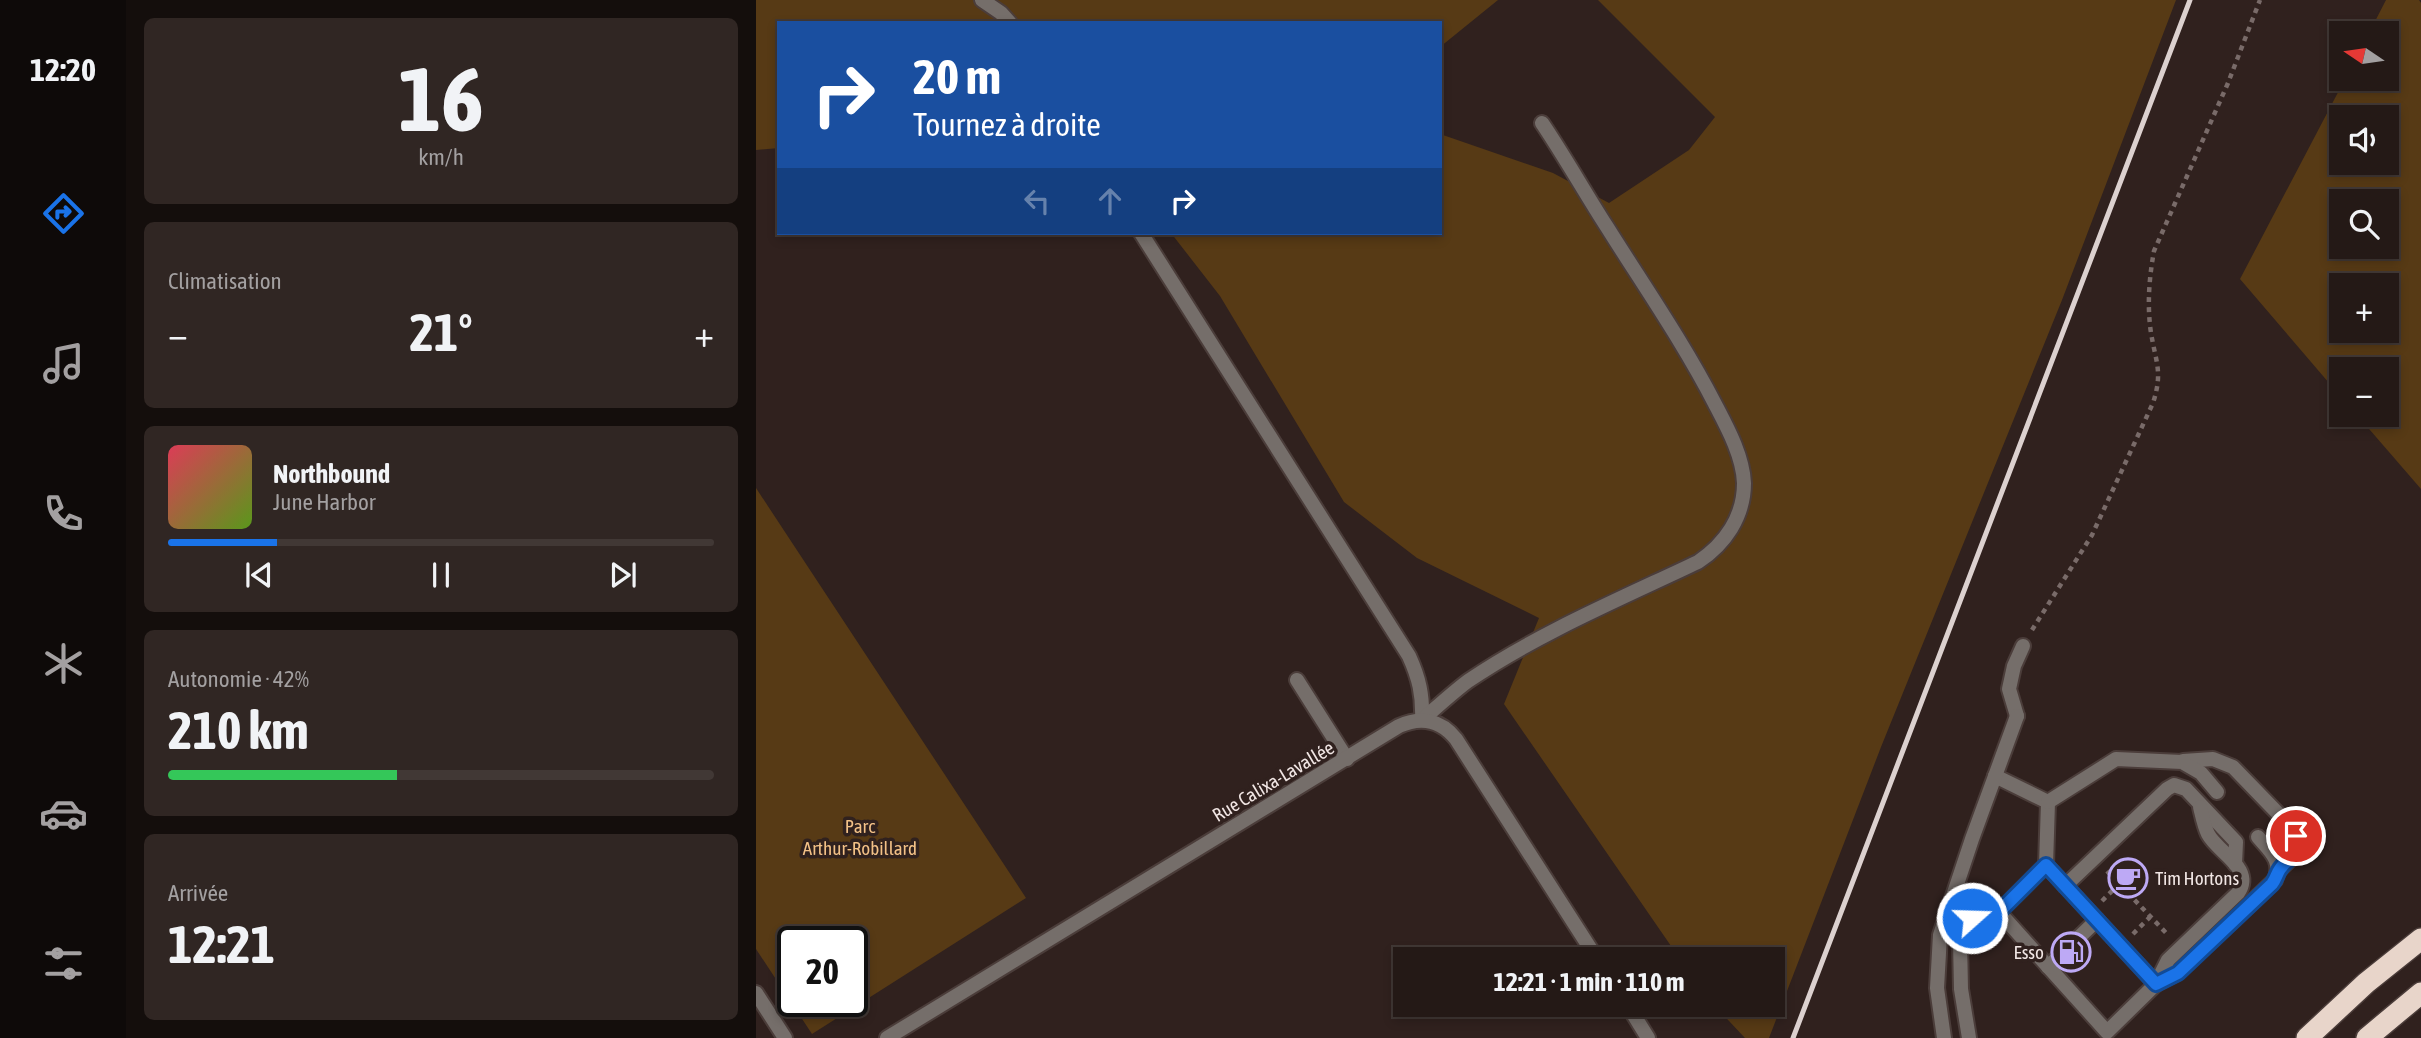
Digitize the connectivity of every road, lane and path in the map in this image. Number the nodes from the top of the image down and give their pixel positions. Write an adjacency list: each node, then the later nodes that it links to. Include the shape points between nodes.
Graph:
1 (982, 0): 3 (street)
2 (2260, 0): 6 (path, via 2154,251 2149,307 2160,372 2153,403 2092,535)
3 (1008, 21)
4 (1542, 123): 8 (street, Rue Calixa-Lavallée, via 1706,386 1741,464 1743,498 1733,526 1714,552 1501,660)
5 (1143, 235): 8 (street, via 1409,656 1423,696)
6 (2023, 646): 11 (street, via 2008,689 2017,716)
7 (1297, 680): 9 (street)
8 (1422, 720): 9 (street, Rue Calixa-Lavallée, via 1399,726); 24 (street, via 1445,727 1456,739)
9 (1347, 759): 31 (street, Rue Calixa-Lavallée)
10 (2182, 762): 12 (street, via 2201,773); 13 (street, via 2116,759); 17 (street, via 2213,759 2233,767 2290,826 2300,843)
11 (1996, 776): 13 (street); 20 (street, via 1960,877)
12 (2217, 792)
13 (2048, 802): 15 (street)
14 (2258, 837): 17 (street)
15 (2046, 865): 18 (street); 19 (street)
16 (2102, 866): 23 (path)
17 (2279, 870): 26 (street, via 2272,884 2178,973)
18 (2065, 886): 21 (street); 26 (street, via 2170,786 2183,786 2198,801 2208,835 2243,876 2241,889 2168,960)
19 (1999, 912): 20 (street); 25 (street)
20 (1951, 919): 33 (street, via 1938,950); 34 (street)
21 (2097, 920): 25 (street); 26 (street)
22 (2421, 939): 35 (highway)
23 (2173, 941)
24 (1589, 947)
25 (2048, 967): 26 (street, via 2107,1032)
26 (2156, 984)
27 (756, 993): 30 (street)
28 (2421, 993): 36 (highway)
29 (1634, 1017): 32 (street)
30 (785, 1038)
31 (887, 1038)
32 (1648, 1038)
33 (1944, 1038)
34 (1969, 1038)
35 (2307, 1038)
36 (2367, 1038)

